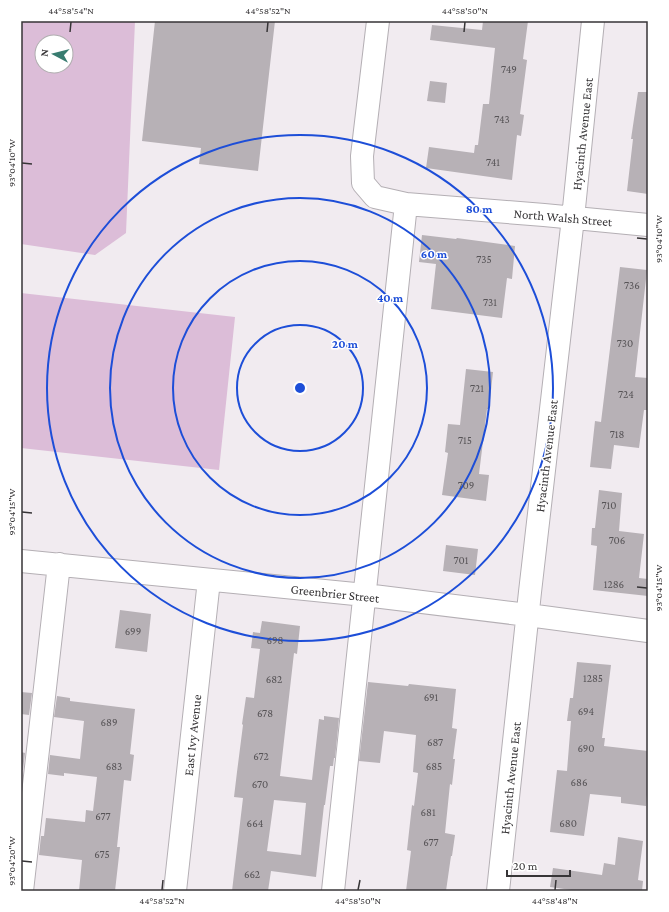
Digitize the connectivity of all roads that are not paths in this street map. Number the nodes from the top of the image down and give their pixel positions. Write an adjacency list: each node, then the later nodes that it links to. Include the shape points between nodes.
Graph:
1 (378, 21): 3 (street, North Walsh Street, via 362,156 363,183 375,197)
2 (593, 21): 4 (street, Hyacinth Avenue East)
3 (406, 204): 4 (street, North Walsh Street); 9 (street)
4 (573, 218): 5 (street, North Walsh Street); 10 (street, Hyacinth Avenue East)
5 (648, 225)
6 (21, 561): 7 (street, Greenbrier Street)
7 (59, 564): 8 (street, Greenbrier Street); 12 (street)
8 (209, 580): 9 (street, Greenbrier Street); 13 (street, East Ivy Avenue)
9 (365, 595): 10 (street, Greenbrier Street); 14 (street)
10 (528, 615): 11 (street, Greenbrier Street); 15 (street, Hyacinth Avenue East)
11 (648, 631)
12 (22, 891)
13 (175, 891)
14 (333, 891)
15 (498, 891)

